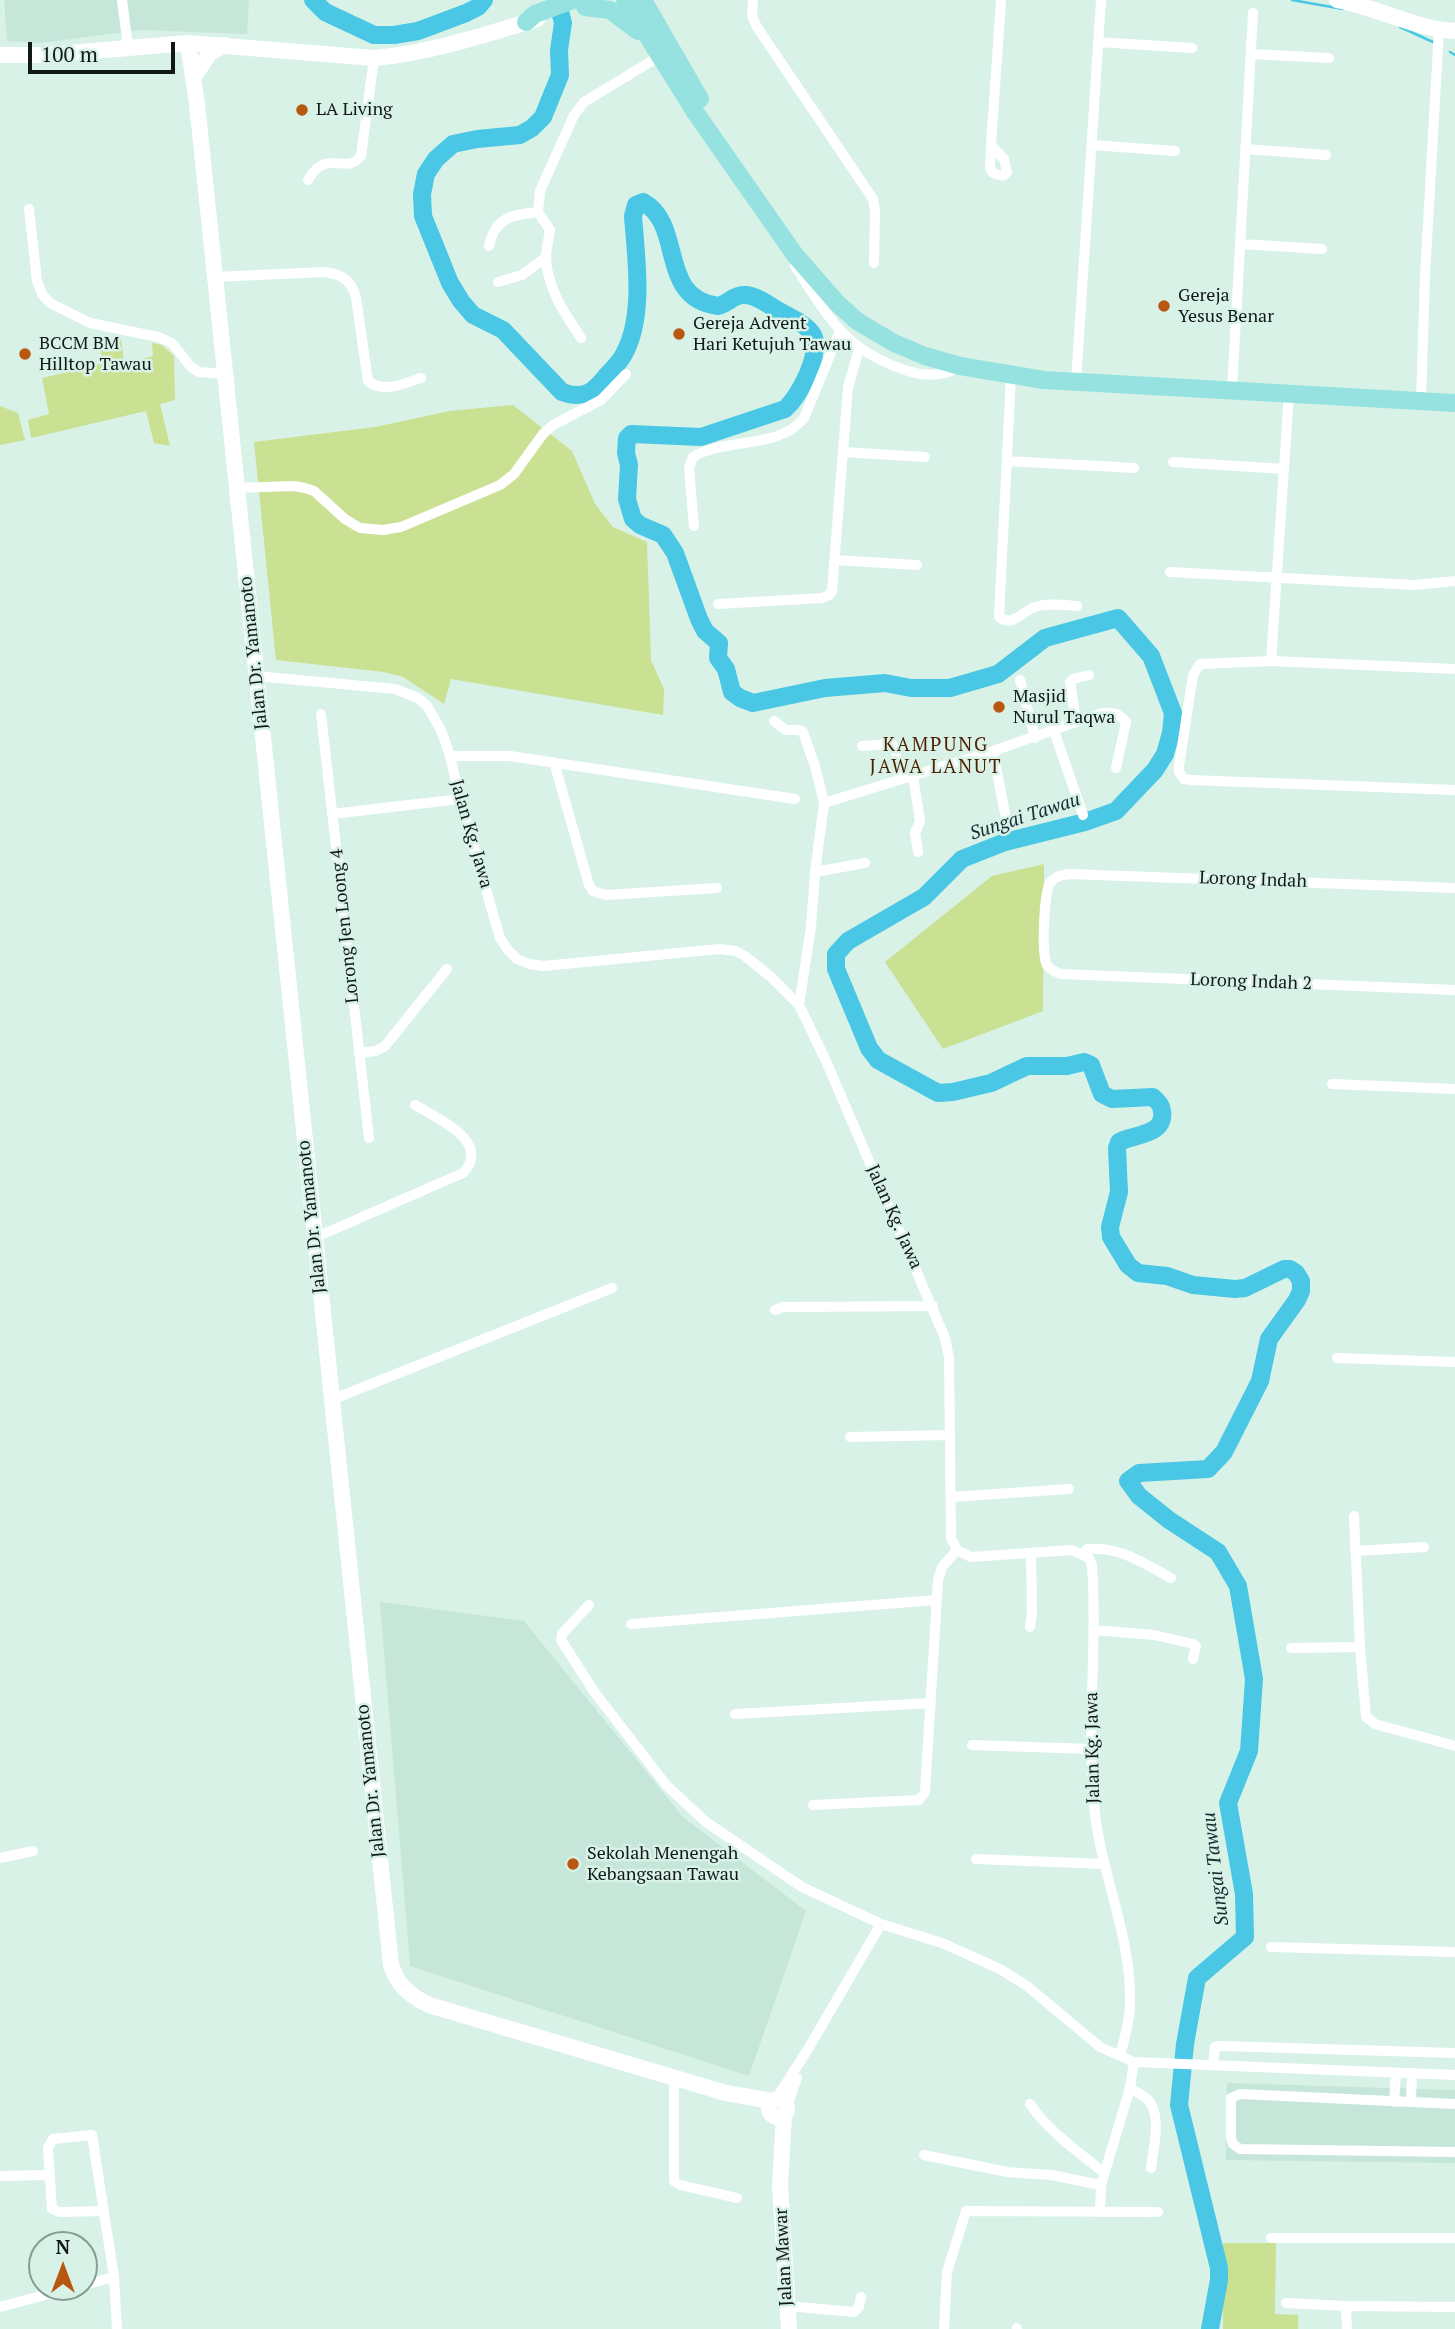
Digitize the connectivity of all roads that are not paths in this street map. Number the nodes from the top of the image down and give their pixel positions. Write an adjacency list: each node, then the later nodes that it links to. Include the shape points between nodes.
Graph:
1 (122, 0): 18 (street)
2 (611, 0): 10 (street)
3 (625, 0): 20 (main road)
4 (643, 0): 20 (main road)
5 (653, 0): 20 (main road)
6 (753, 0): 39 (street, via 757,27 873,200)
7 (1000, 0): 26 (street)
8 (1101, 0): 14 (street)
9 (1338, 0): 13 (street)
10 (578, 4): 12 (main road); 20 (main road, via 617,15)
11 (1253, 13): 21 (street)
12 (533, 18): 23 (street, via 412,53)
13 (1447, 31): 53 (street, via 1425,276)
14 (1098, 42): 19 (street); 27 (street)
15 (192, 43): 16 (street); 17 (street); 25 (street, Jalan Dr. Yamanoto)
16 (166, 44): 18 (street); 25 (street)
17 (225, 45): 23 (street); 25 (street, via 210,53)
18 (128, 47): 22 (street)
19 (1192, 48)
20 (661, 49): 33 (street, via 573,115 544,179); 37 (main road, via 705,108 725,153)
21 (1251, 54): 24 (street); 28 (street)
22 (0, 55)
23 (374, 58): 31 (street, via 360,156 349,163 326,162 315,167)
24 (1329, 58)
25 (194, 72): 40 (street, Jalan Dr. Yamanoto)
26 (991, 145)
27 (1091, 145): 29 (street); 50 (street)
28 (1246, 149): 30 (street); 34 (street)
29 (1175, 151)
30 (1326, 155)
31 (308, 180)
32 (29, 209): 46 (street, via 37,281 50,303 90,323 158,337 172,343 199,372)
33 (538, 212): 35 (street, via 502,221); 38 (street, via 550,230)
34 (1241, 244): 36 (street); 51 (street)
35 (489, 246)
36 (1322, 249)
37 (795, 254): 42 (street, via 795,265); 45 (main road, via 857,321 910,350)
38 (546, 257): 41 (street, via 522,275); 43 (street, via 561,308)
39 (874, 263)
40 (214, 277): 46 (street, Jalan Dr. Yamanoto); 49 (street, via 336,273 353,287 368,381 373,386 392,387)
41 (498, 282)
42 (840, 331): 44 (street); 62 (street, via 798,427 693,457 689,468)
43 (581, 338)
44 (859, 349): 45 (street, via 916,374 948,373); 55 (street, via 848,387)
45 (960, 366): 48 (main road)
46 (225, 374): 61 (street, Jalan Dr. Yamanoto)
47 (626, 374): 61 (street, via 601,400 553,425 500,485 401,527 360,528 305,488)
48 (1011, 376): 50 (main road); 57 (street)
49 (421, 378)
50 (1076, 382): 51 (main road)
51 (1232, 390): 52 (main road)
52 (1289, 394): 53 (main road); 60 (street)
53 (1421, 400): 54 (main road)
54 (1455, 403)
55 (843, 452): 56 (street); 63 (street)
56 (925, 457)
57 (1007, 461): 59 (street); 69 (street, via 999,617 1009,621 1038,606)
58 (1173, 462): 60 (street)
59 (1134, 468)
60 (1284, 468): 66 (street)
61 (236, 488): 73 (street, Jalan Dr. Yamanoto)
62 (694, 526)
63 (835, 560): 64 (street); 68 (street, via 830,595)
64 (917, 565)
65 (1170, 572): 66 (street)
66 (1276, 577): 67 (street, via 1414,585); 70 (street)
67 (1455, 581)
68 (718, 604)
69 (1077, 606)
70 (1271, 662): 71 (street); 87 (street, via 1206,662 1195,669 1179,766 1184,779)
71 (1455, 668)
72 (1089, 675): 77 (street, via 1070,682)
73 (256, 676): 82 (street, Jalan Kg. Jawa, via 353,683 407,693 427,706); 108 (street, Jalan Dr. Yamanoto)
74 (1020, 680): 79 (street)
75 (321, 714): 91 (street, Lorong Jen Loong 4)
76 (774, 721): 90 (street, via 786,730 803,732)
77 (1076, 722): 78 (street); 84 (street, via 1102,713 1121,716 1126,722)
78 (1054, 731): 79 (street); 93 (street)
79 (1035, 738): 81 (street)
80 (862, 746): 86 (street, via 895,747)
81 (993, 751): 85 (street); 92 (street)
82 (450, 756): 83 (street); 88 (street, Jalan Kg. Jawa)
83 (554, 762): 89 (street); 97 (street, via 593,891 606,895)
84 (1116, 768)
85 (913, 776): 86 (street); 94 (street, via 920,821 915,833)
86 (900, 779): 90 (street)
87 (1455, 790)
88 (460, 799): 91 (street); 102 (street, Jalan Kg. Jawa, via 500,938 517,958 529,964 564,965 736,951 764,970)
89 (796, 799)
90 (824, 803): 96 (street)
91 (332, 814): 103 (street, Lorong Jen Loong 4)
92 (1005, 814)
93 (1083, 815)
94 (918, 852)
95 (865, 863): 96 (street)
96 (815, 872): 102 (street)
97 (717, 888)
98 (1455, 888): 99 (street, Lorong Indah, via 1059,875 1046,895 1044,957)
99 (1049, 968): 101 (street, Lorong Indah 2, via 1060,974)
100 (447, 970): 103 (street, via 385,1046)
101 (1455, 990)
102 (799, 1005): 110 (street, Jalan Kg. Jawa)
103 (359, 1053): 107 (street, Lorong Jen Loong 4)
104 (1332, 1084): 105 (street)
105 (1455, 1089)
106 (415, 1105): 108 (street, via 462,1133 471,1154 469,1166)
107 (369, 1138)
108 (314, 1238): 114 (street, Jalan Dr. Yamanoto)
109 (612, 1288): 114 (street)
110 (933, 1306): 111 (street); 115 (street, Jalan Kg. Jawa, via 949,1358)
111 (775, 1310)
112 (1337, 1358): 113 (street)
113 (1455, 1362)
114 (331, 1400): 156 (street, Jalan Dr. Yamanoto, via 388,1948 396,1978 413,1998 429,2005)
115 (950, 1435): 116 (street); 118 (street, Jalan Kg. Jawa)
116 (850, 1437)
117 (1069, 1489): 118 (street)
118 (951, 1497): 121 (street, Jalan Kg. Jawa, via 951,1538)
119 (1354, 1516): 122 (street)
120 (1424, 1547): 122 (street)
121 (957, 1549): 123 (street, via 971,1557); 126 (street, via 942,1567)
122 (1356, 1552): 131 (street)
123 (1031, 1553): 124 (street, via 1072,1550); 129 (street)
124 (1083, 1554): 125 (street, via 1101,1548 1124,1552); 130 (street, Jalan Kg. Jawa, via 1092,1565)
125 (1171, 1578)
126 (936, 1600): 128 (street); 134 (street)
127 (589, 1605): 144 (street, via 562,1634 563,1644 667,1786 706,1822 802,1887)
128 (631, 1624)
129 (1030, 1627)
130 (1093, 1630): 133 (street, via 1154,1635 1193,1644); 138 (street, Jalan Kg. Jawa)
131 (1360, 1647): 132 (street); 137 (street, via 1364,1710 1369,1721)
132 (1291, 1648)
133 (1193, 1659)
134 (931, 1703): 135 (street); 139 (street, via 923,1797)
135 (735, 1714)
136 (972, 1745): 138 (street)
137 (1455, 1746)
138 (1090, 1749): 143 (street, Jalan Kg. Jawa)
139 (813, 1805)
140 (33, 1851): 141 (street)
141 (0, 1858)
142 (976, 1860): 143 (street)
143 (1104, 1864): 149 (street, Jalan Kg. Jawa, via 1130,1983 1128,2026)
144 (881, 1924): 149 (street, via 942,1943 1000,1969 1100,2046); 162 (street)
145 (1271, 1947): 146 (street)
146 (1455, 1952)
147 (1332, 2049): 148 (street); 151 (street, via 1221,2046 1215,2048); 152 (street)
148 (1455, 2053)
149 (1120, 2056): 150 (street)
150 (1134, 2062): 151 (street); 157 (street)
151 (1213, 2064): 152 (street)
152 (1332, 2070): 153 (street)
153 (1395, 2073): 154 (street); 158 (street)
154 (1412, 2073): 155 (street); 159 (street)
155 (1455, 2075)
156 (674, 2078): 162 (street, Jalan Dr. Yamanoto, via 761,2108); 170 (street, via 674,2181)
157 (1130, 2088): 165 (street, via 1153,2107); 166 (street)
158 (1394, 2102): 159 (street); 163 (street, via 1240,2094 1231,2098 1231,2138 1240,2148)
159 (1411, 2102): 161 (street)
160 (1030, 2104): 166 (street)
161 (1455, 2104)
162 (777, 2108): 181 (street, Jalan Mawar)
163 (1455, 2152)
164 (924, 2155): 169 (street)
165 (1151, 2168)
166 (1104, 2173): 169 (street)
167 (49, 2175): 168 (street); 171 (street, via 52,2209 60,2213); 171 (street, via 48,2148 53,2139 92,2135)
168 (0, 2176)
169 (1101, 2185): 172 (street)
170 (737, 2198)
171 (103, 2211): 176 (street)
172 (1100, 2212): 173 (street); 187 (street, via 966,2211 947,2272)
173 (1158, 2212)
174 (1271, 2238): 175 (street)
175 (1455, 2238)
176 (114, 2277): 177 (street); 185 (street)
177 (98, 2281)
178 (861, 2297): 181 (street, via 854,2312)
179 (28, 2300): 183 (street)
180 (1286, 2303): 182 (street)
181 (787, 2306): 186 (street, Jalan Mawar)
182 (1346, 2306): 184 (street); 188 (street)
183 (0, 2307)
184 (1455, 2307)
185 (117, 2329)
186 (789, 2329)
187 (944, 2329)
188 (1347, 2329)

